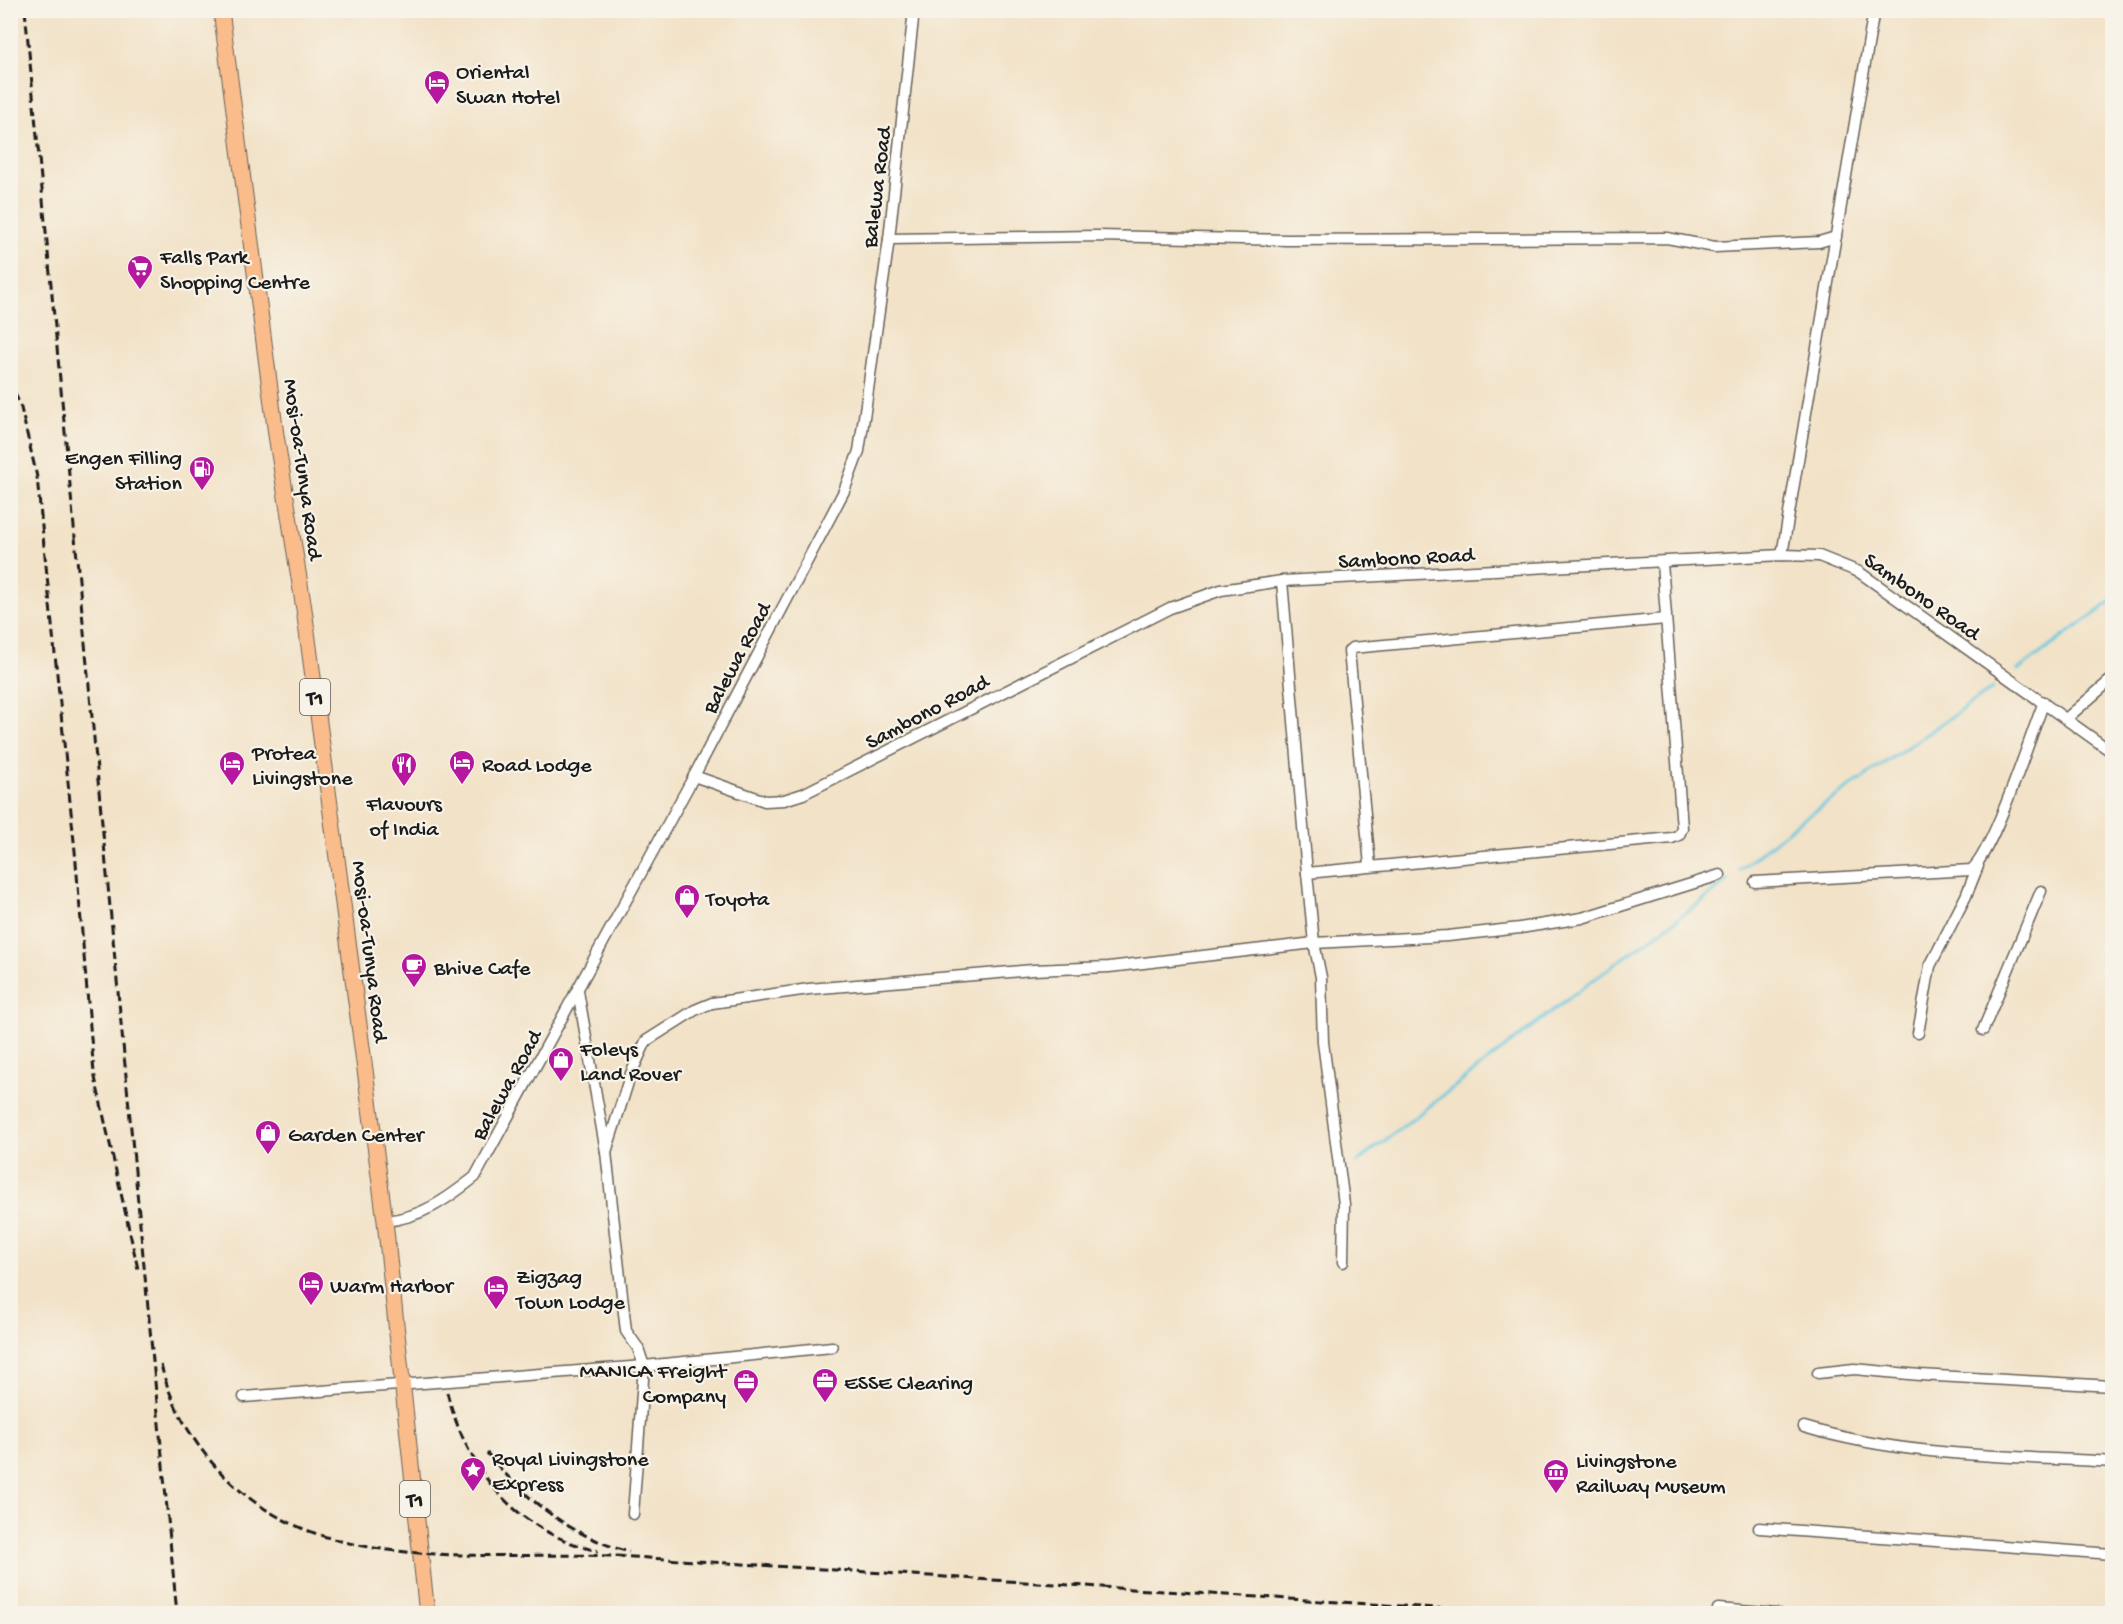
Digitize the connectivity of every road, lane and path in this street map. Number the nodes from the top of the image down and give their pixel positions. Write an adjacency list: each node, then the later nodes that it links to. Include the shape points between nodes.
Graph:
1 (221, 10): 26 (highway, Mosi-oa-Tunya Road / T1)
2 (914, 10): 5 (street, Balewa Road)
3 (1874, 10): 4 (street)
4 (1836, 237): 5 (street, via 1819,242 1716,247 1667,238); 6 (street)
5 (889, 239): 14 (street, Balewa Road, via 859,451 844,491)
6 (1782, 555): 7 (street, Sambono Road); 11 (street, Sambono Road, via 1819,556 1859,572)
7 (1662, 563): 8 (street, Sambono Road); 9 (street)
8 (1282, 581): 14 (street, Sambono Road, via 1221,590 1170,608 803,794 765,801); 17 (street)
9 (1666, 618): 16 (street, via 1682,828 1679,835); 16 (street, via 1352,648 1349,651)
10 (2112, 679): 12 (street)
11 (2044, 702): 12 (street, Sambono Road); 15 (street)
12 (2067, 718): 13 (street, Sambono Road)
13 (2112, 752)
14 (694, 776): 22 (street, Balewa Road)
15 (1979, 864): 19 (street, via 1960,872); 24 (street, via 1930,966)
16 (1370, 865): 17 (street)
17 (1307, 873): 21 (street)
18 (1720, 875): 21 (street, via 1561,922 1448,936)
19 (1755, 882)
20 (2041, 891): 23 (street)
21 (1314, 943): 25 (street, via 1109,967 809,990 712,1003 646,1041 630,1076); 27 (street, via 1321,977 1323,1042 1344,1204)
22 (578, 991): 25 (street); 26 (street, Balewa Road, via 475,1177 426,1211)
23 (1983, 1030)
24 (1918, 1033)
25 (606, 1152): 29 (street, via 626,1331)
26 (385, 1221): 31 (highway, Mosi-oa-Tunya Road / T1)
27 (1343, 1262)
28 (832, 1347): 29 (street)
29 (644, 1366): 31 (street); 36 (street)
30 (1818, 1373): 32 (street, via 1854,1369)
31 (401, 1385): 33 (street); 40 (highway, Mosi-oa-Tunya Road / T1)
32 (2112, 1386)
33 (244, 1397)
34 (1804, 1427): 35 (street, via 1873,1443 1940,1452)
35 (2112, 1462)
36 (633, 1514)
37 (1759, 1528): 38 (street)
38 (2112, 1554)
39 (1718, 1609): 41 (street)
40 (427, 1614)
41 (1777, 1614)

